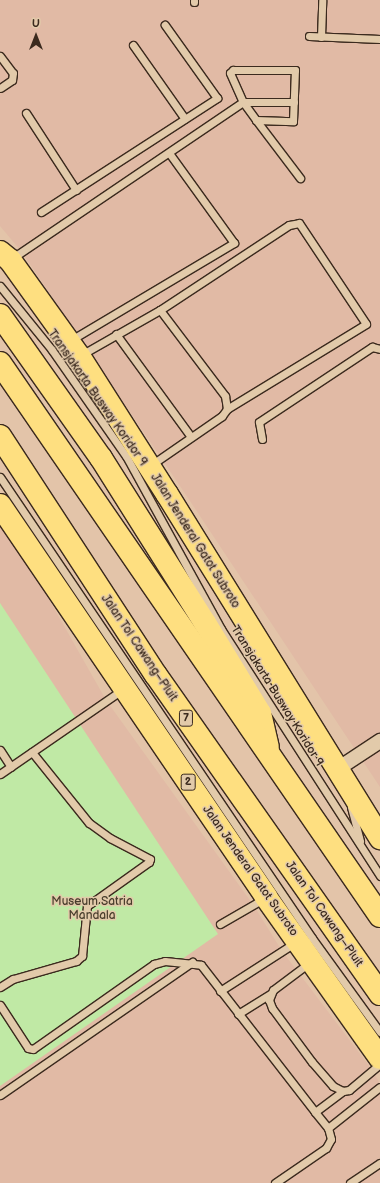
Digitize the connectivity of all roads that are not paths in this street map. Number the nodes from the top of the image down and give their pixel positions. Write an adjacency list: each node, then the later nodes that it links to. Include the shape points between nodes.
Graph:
1 (322, 0): 4 (lane)
2 (165, 25): 12 (lane, via 217,98)
3 (309, 36): 4 (lane)
4 (321, 37): 5 (lane)
5 (380, 39)
6 (133, 45): 12 (lane)
7 (0, 56): 8 (lane, via 13,73 12,80)
8 (0, 88)
9 (243, 102): 10 (lane); 10 (lane, via 231,79 230,73 234,70 295,70); 13 (lane); 14 (lane)
10 (294, 102): 13 (lane, via 293,121)
11 (26, 113): 16 (lane)
12 (185, 119): 16 (lane)
13 (256, 120): 15 (lane)
14 (169, 153): 18 (lane); 23 (lane, via 234,243)
15 (300, 178)
16 (76, 190): 17 (lane)
17 (41, 212)
18 (5, 256): 23 (highway, Jalan Jenderal Gatot Subroto)
19 (0, 286): 42 (lane, Transjakarta Busway Koridor 9, via 52,350 126,456 221,629)
20 (160, 310): 22 (lane); 26 (lane, via 225,396); 26 (lane, via 289,225 299,223 366,324)
21 (0, 315): 37 (highway, via 101,458 209,629 260,713)
22 (116, 334): 23 (lane); 28 (lane)
23 (73, 349): 30 (highway, Jalan Jenderal Gatot Subroto)
24 (380, 349): 29 (lane, via 372,347 258,422)
25 (0, 363): 37 (highway)
26 (227, 409): 28 (lane)
27 (0, 436): 53 (highway, Jalan Tol Cawang–Pluit / 7, via 156,674)
28 (191, 437): 30 (lane)
29 (262, 439)
30 (149, 467): 39 (highway, Jalan Jenderal Gatot Subroto)
31 (0, 477): 56 (lane, via 312,938)
32 (0, 505): 33 (highway, Jalan Jenderal Gatot Subroto / 2)
33 (124, 688): 36 (lane); 44 (highway, Jalan Jenderal Gatot Subroto / 2)
34 (380, 741): 39 (street)
35 (0, 750): 38 (lane)
36 (32, 752): 38 (lane); 50 (lane, via 89,823 110,838 150,859 87,906 82,956 13,979)
37 (271, 760): 45 (highway)
38 (11, 767): 40 (lane)
39 (336, 770): 41 (highway, Jalan Jenderal Gatot Subroto); 42 (lane)
40 (0, 774)
41 (380, 837)
42 (366, 856): 43 (lane, Transjakarta Busway Koridor 9)
43 (380, 876)
44 (266, 897): 46 (lane); 47 (highway, Jalan Jenderal Gatot Subroto / 2)
45 (380, 916)
46 (220, 924)
47 (298, 941): 48 (highway, Jalan Jenderal Gatot Subroto / 2); 51 (lane)
48 (312, 961): 52 (lane); 57 (highway, Jalan Jenderal Gatot Subroto / 2)
49 (192, 962): 51 (lane, via 201,965); 54 (lane, via 164,961 154,964 33,1049 28,1048); 61 (lane)
50 (0, 987)
51 (220, 990): 55 (lane)
52 (270, 994): 55 (lane); 60 (lane, via 272,1008 303,1050 333,1086)
53 (380, 994)
54 (0, 1005)
55 (238, 1014): 62 (lane)
56 (380, 1032)
57 (380, 1058)
58 (380, 1064): 60 (lane, via 350,1090)
59 (380, 1087): 63 (lane)
60 (342, 1091): 62 (lane)
61 (0, 1095)
62 (315, 1112): 63 (lane)
63 (328, 1128): 65 (lane, via 331,1139 326,1148)
64 (380, 1163): 66 (lane)
65 (275, 1183)
66 (350, 1183)

